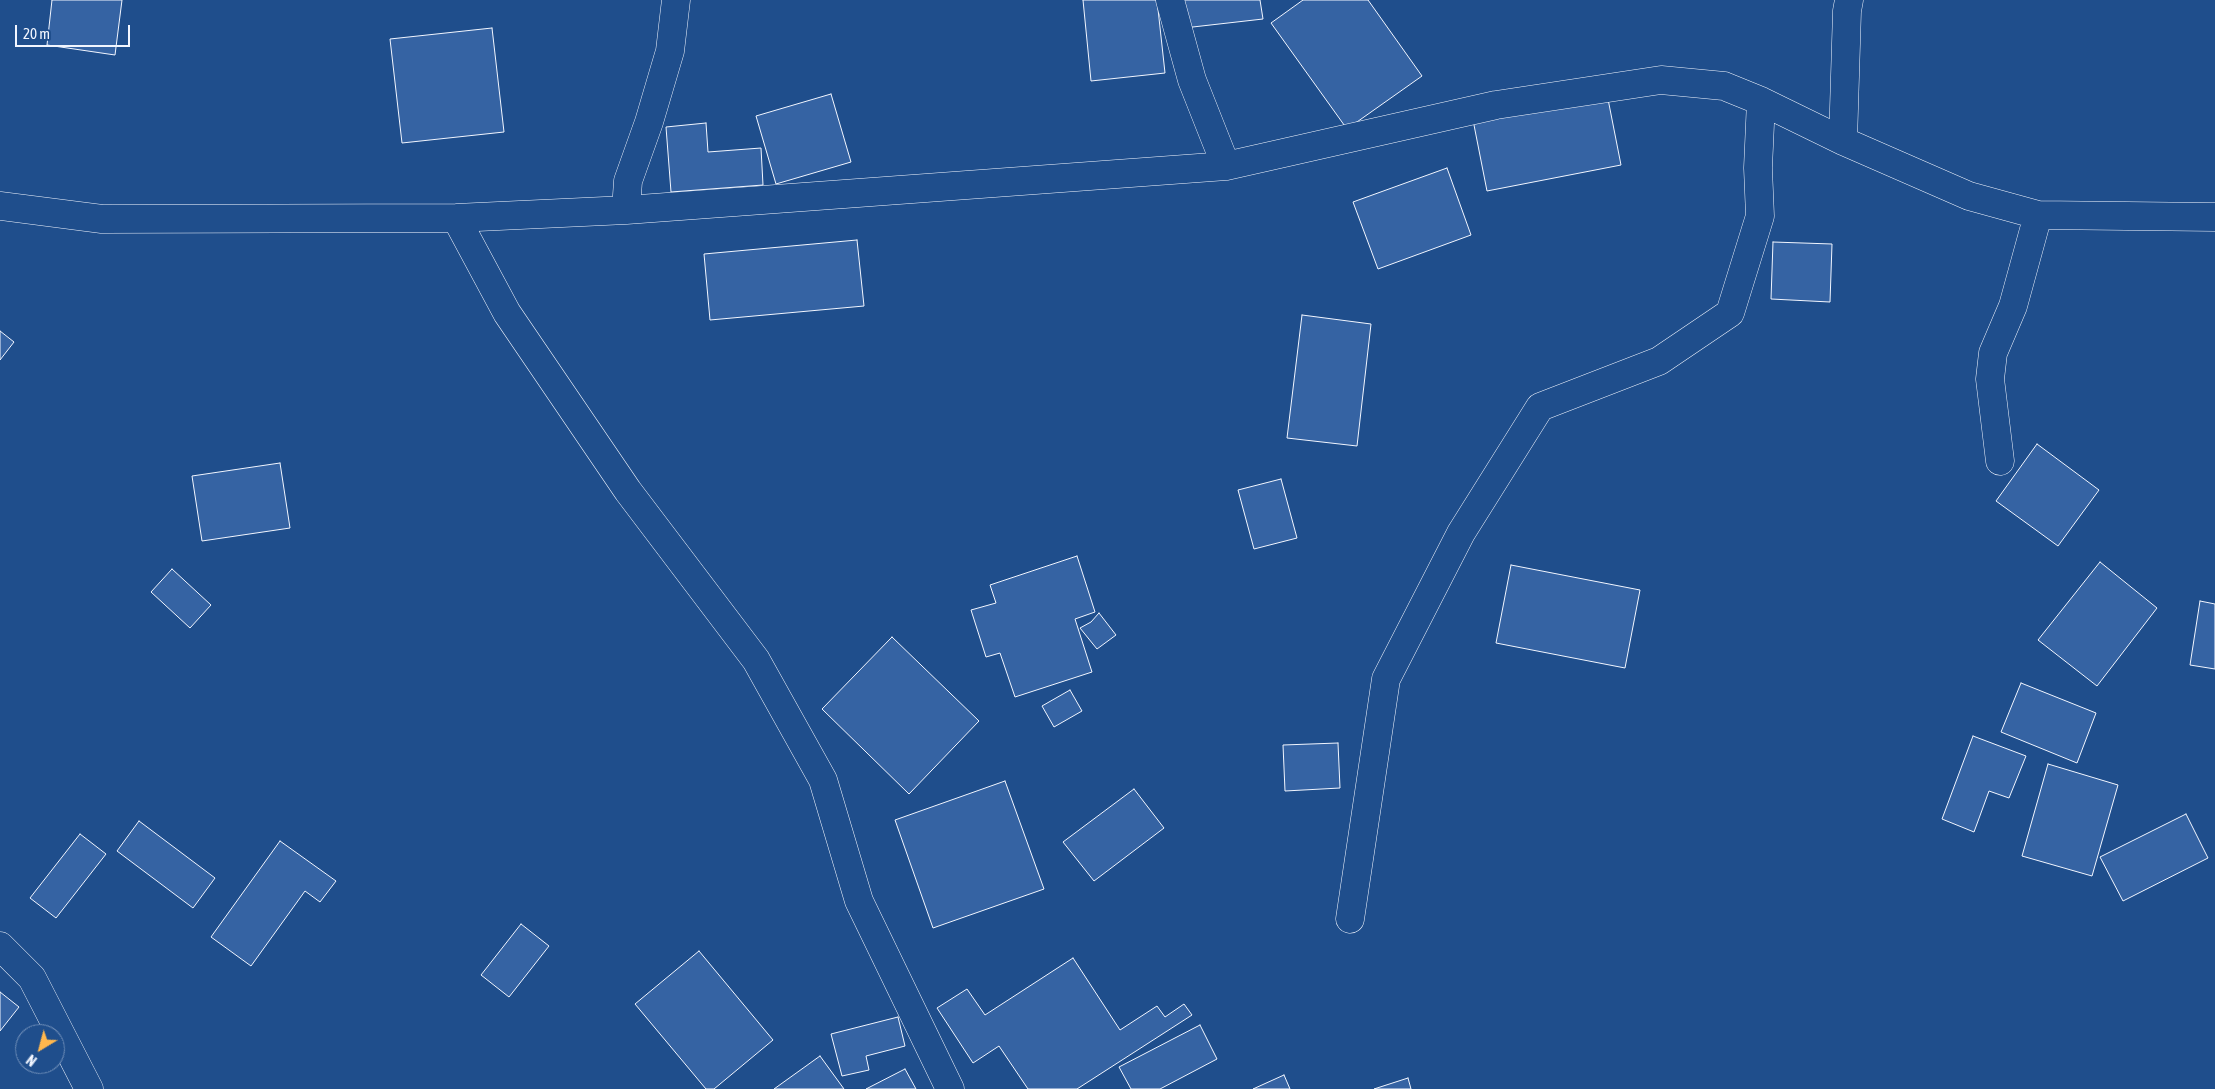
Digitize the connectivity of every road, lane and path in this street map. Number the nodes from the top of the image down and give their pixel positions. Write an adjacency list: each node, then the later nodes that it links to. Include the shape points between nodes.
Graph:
1 (676, 0): 8 (street, via 670,51 650,122 628,181)
2 (1170, 0): 6 (street, via 1192,80)
3 (1849, 0): 5 (street)
4 (1761, 101): 5 (street); 6 (street, via 1724,86 1661,80 1496,105); 13 (street, via 1760,216 1730,313 1659,361 1540,406 1461,533 1386,679)
5 (1843, 142): 9 (street, via 1969,196)
6 (1226, 166): 8 (street)
7 (0, 206): 11 (street, via 102,219)
8 (626, 210): 11 (street)
9 (2038, 215): 10 (street); 12 (street, via 2013,306 1993,353 1990,379)
10 (2215, 216)
11 (456, 218): 16 (street, via 507,314 628,491 756,660 823,780 859,901)
12 (2000, 461)
13 (1350, 919)
14 (0, 946): 15 (street, via 32,978)
15 (89, 1089)
16 (950, 1089)

